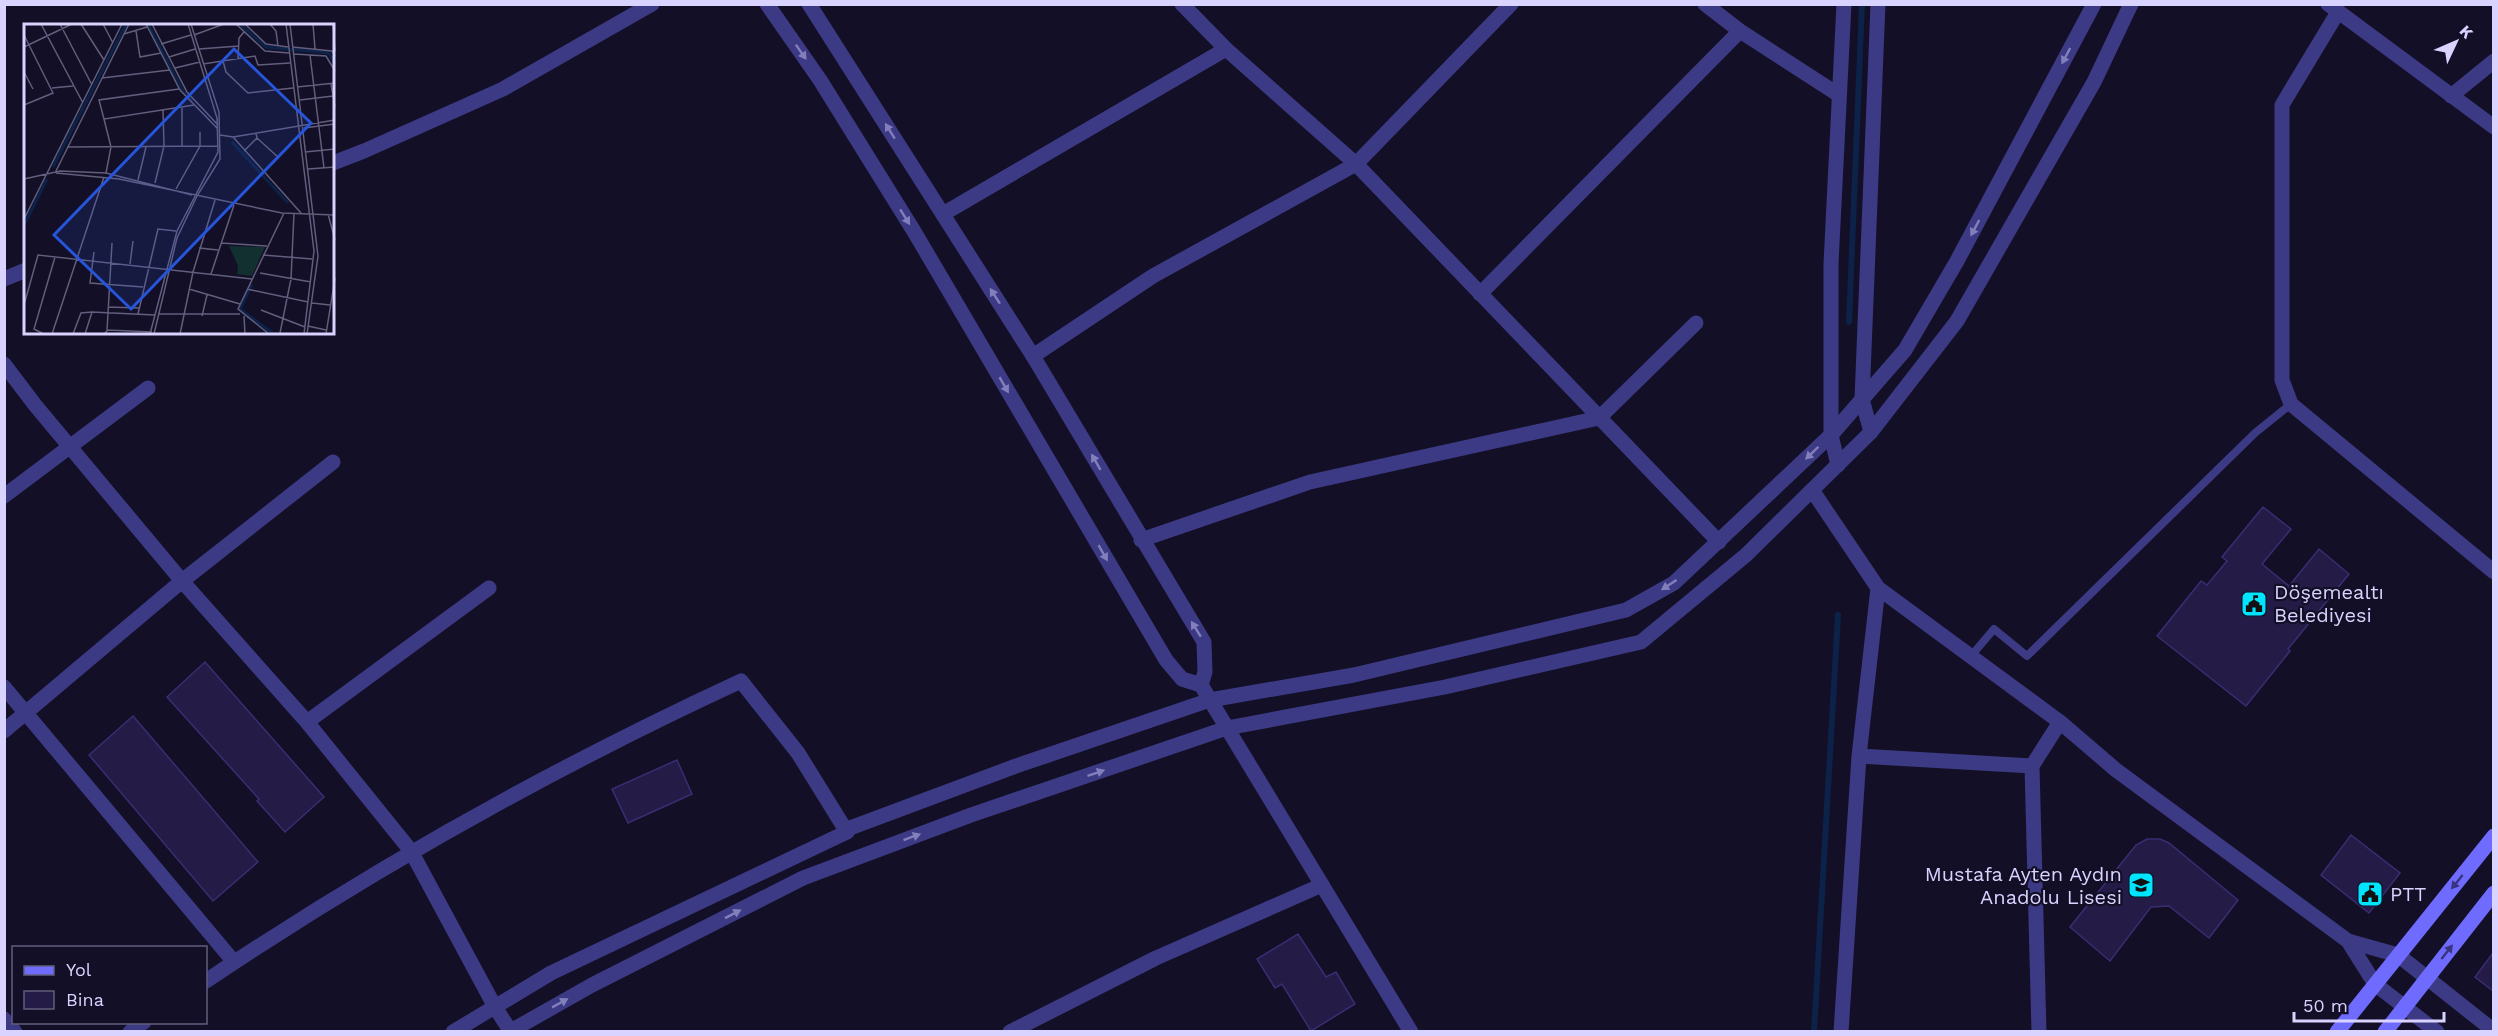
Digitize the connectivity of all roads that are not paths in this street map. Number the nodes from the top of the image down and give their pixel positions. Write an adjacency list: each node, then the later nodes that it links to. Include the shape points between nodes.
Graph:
1 (652, 4): 18 (street, via 503,89)
2 (767, 4): 46 (street, one-way to 46, via 820,80 915,233 1166,660 1182,679)
3 (809, 4): 20 (street, one-way to 3)
4 (1182, 4): 13 (street)
5 (1511, 4): 19 (street)
6 (1705, 4): 12 (street)
7 (1844, 4): 15 (street)
8 (1878, 4): 28 (street)
9 (2094, 4): 28 (street, one-way to 28, via 1911,340)
10 (2131, 4): 31 (street, via 2094,82 1957,321)
11 (2333, 8): 16 (street); 29 (street, via 2282,105 2282,380)
12 (1740, 32): 15 (street); 23 (street)
13 (1226, 49): 19 (street); 20 (street)
14 (2493, 61): 16 (street)
15 (1839, 95): 32 (street, via 1830,264)
16 (2451, 96): 17 (street)
17 (2493, 127)
18 (334, 163)
19 (1356, 164): 23 (street); 25 (street, via 1153,276)
20 (943, 214): 25 (street, one-way to 20)
21 (24, 271): 22 (street)
22 (4, 279)
23 (1480, 294): 30 (street)
24 (1696, 323): 30 (street)
25 (1033, 356): 39 (street, one-way to 25)
26 (4, 364): 33 (street)
27 (148, 388): 33 (street)
28 (1862, 399): 31 (street); 32 (street)
29 (2290, 404): 41 (street); 45 (lane, via 2255,433 2028,656 1994,629)
30 (1599, 418): 39 (street, via 1310,482); 40 (street)
31 (1871, 432): 35 (street)
32 (1831, 435): 35 (street); 36 (street, one-way to 36)
33 (69, 446): 38 (street); 42 (street)
34 (333, 462): 42 (street)
35 (1838, 465): 37 (street)
36 (1793, 471): 37 (street); 40 (street)
37 (1812, 490): 44 (street); 52 (street, via 1746,555 1641,642 1445,687)
38 (4, 496)
39 (1141, 540): 46 (street, one-way to 39, via 1204,642)
40 (1719, 542): 48 (street, one-way to 48, via 1674,583 1626,610 1354,675)
41 (2493, 572)
42 (182, 581): 49 (street); 50 (street)
43 (489, 588): 50 (street)
44 (1878, 588): 45 (street); 54 (street)
45 (1971, 657): 51 (street)
46 (1201, 685): 48 (street)
47 (4, 687): 49 (street)
48 (1210, 700): 52 (street); 56 (street, via 1016,766)
49 (26, 712): 53 (street); 63 (street)
50 (308, 722): 58 (street)
51 (2060, 722): 55 (street); 61 (street, via 2116,770)
52 (1227, 728): 59 (street); 70 (street, one-way to 52, via 803,878 971,815)
53 (4, 731)
54 (1860, 756): 55 (street); 76 (street)
55 (2032, 766): 77 (street)
56 (847, 832): 58 (street, via 798,753 741,681 638,729); 68 (street, via 551,973)
57 (2493, 836): 62 (main road, one-way to 62)
58 (411, 851): 63 (street); 68 (street)
59 (1322, 885): 74 (street, via 1156,958); 75 (street)
60 (2493, 894): 64 (main road, one-way to 60)
61 (2348, 941): 62 (street); 66 (street)
62 (2398, 955): 64 (street); 66 (main road)
63 (234, 962): 65 (street)
64 (2428, 976): 67 (main road); 71 (street)
65 (207, 980)
66 (2375, 984): 67 (street); 78 (main road)
67 (2405, 1006): 79 (main road); 80 (street)
68 (495, 1007): 70 (street); 73 (street)
69 (4, 1019): 72 (street)
70 (510, 1031)
71 (2493, 1031)
72 (15, 1032)
73 (453, 1032)
74 (1010, 1032)
75 (1411, 1032)
76 (1841, 1032)
77 (2039, 1032)
78 (2337, 1032)
79 (2385, 1032)
80 (2437, 1032)

